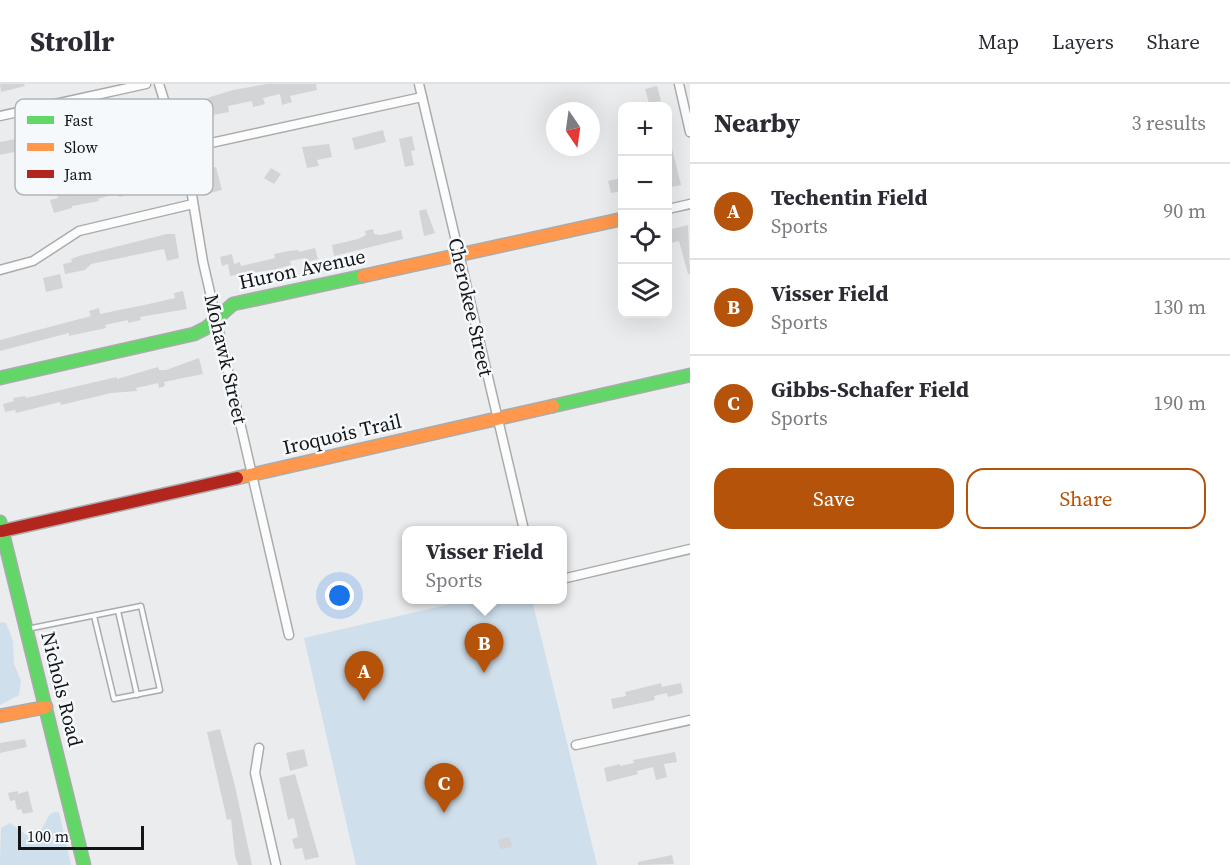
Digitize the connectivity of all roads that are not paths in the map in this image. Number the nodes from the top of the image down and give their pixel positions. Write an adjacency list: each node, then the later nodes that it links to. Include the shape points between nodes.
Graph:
1 (146, 84): 6 (street)
2 (159, 84): 7 (street, Mohawk Street)
3 (419, 84): 5 (street, Cherokee Street)
4 (679, 84): 10 (street)
5 (422, 97): 11 (street); 17 (street, Cherokee Street)
6 (78, 99)
7 (164, 99)
8 (15, 113): 9 (street)
9 (0, 116)
10 (690, 132)
11 (213, 143)
12 (192, 195): 13 (street, Mohawk Street)
13 (193, 204): 18 (street, via 79,231 33,261); 19 (street, Mohawk Street)
14 (690, 204): 15 (street)
15 (672, 208)
16 (618, 220): 17 (street, Huron Avenue)
17 (459, 256): 19 (street, Huron Avenue, via 233,304); 22 (street, Cherokee Street)
18 (0, 270)
19 (217, 316): 21 (street, Huron Avenue, via 206,328 185,336); 23 (street, Mohawk Street)
20 (690, 375): 22 (street, Iroquois Trail)
21 (0, 378)
22 (498, 418): 23 (street, Iroquois Trail); 24 (street, Cherokee Street)
23 (252, 474): 25 (street, Iroquois Trail); 31 (street, Mohawk Street)
24 (523, 526)
25 (1, 527): 30 (street, Nichols Road)
26 (690, 549): 27 (street)
27 (567, 578)
28 (118, 611): 29 (lane); 32 (lane); 32 (lane, via 141,606 160,690)
29 (94, 616): 30 (lane); 32 (lane, via 114,699)
30 (27, 629): 33 (street, Nichols Road)
31 (289, 635)
32 (137, 695)
33 (46, 706): 34 (street); 38 (street, Nichols Road)
34 (0, 716)
35 (690, 720): 36 (street)
36 (576, 745)
37 (259, 748): 39 (street, via 255,773)
38 (84, 865)
39 (276, 865)

